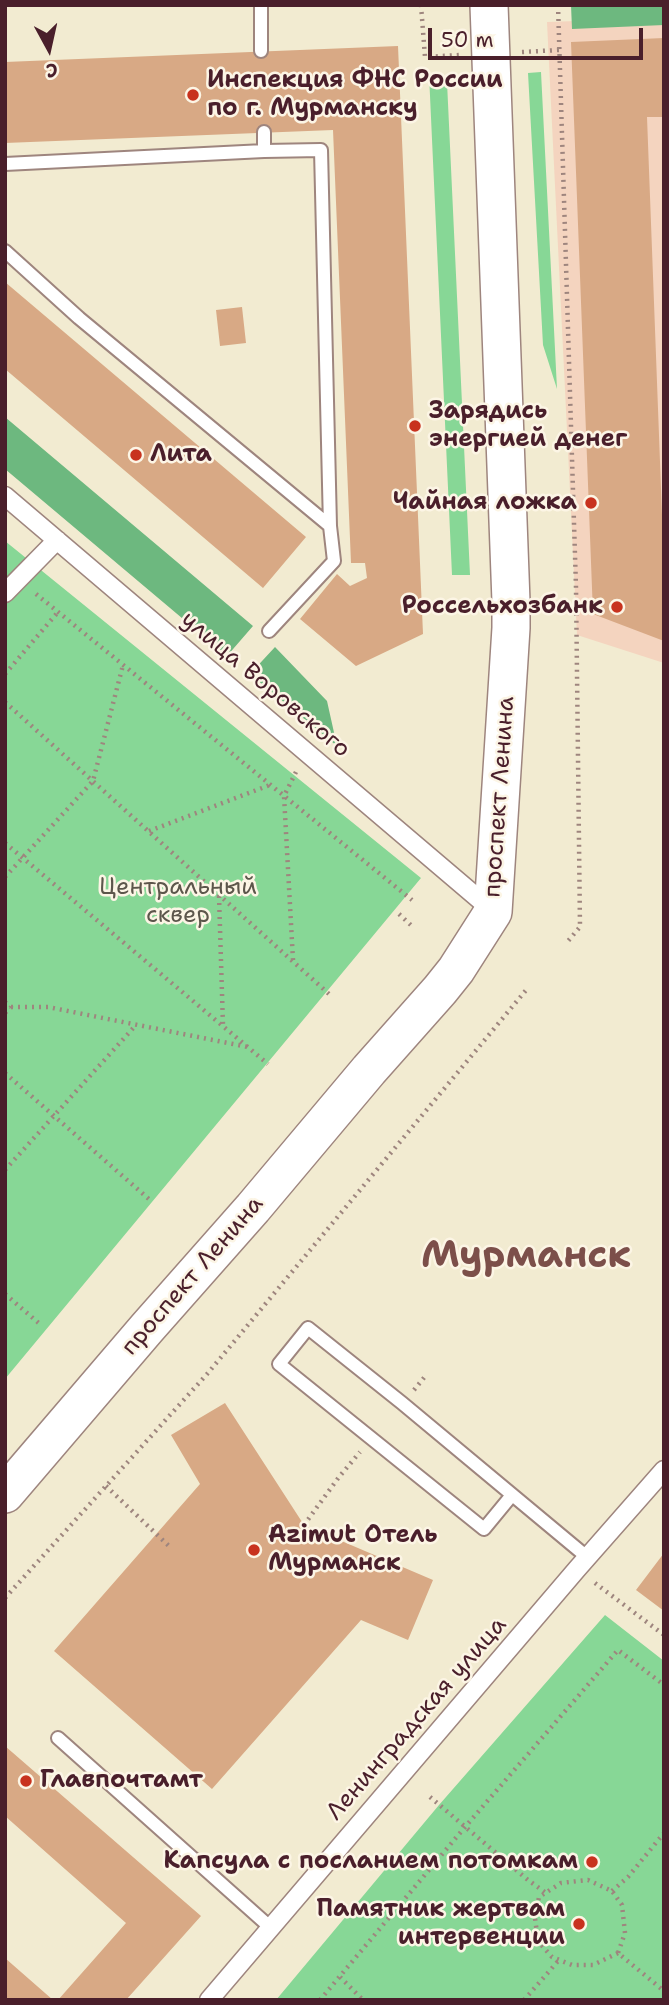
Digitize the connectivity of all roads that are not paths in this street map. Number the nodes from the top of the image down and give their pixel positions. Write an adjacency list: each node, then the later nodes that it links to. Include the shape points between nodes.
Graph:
1 (261, 5): 3 (lane)
2 (489, 5): 13 (main road, проспект Ленина, via 511,602)
3 (261, 51)
4 (264, 132): 5 (lane)
5 (264, 151): 6 (lane); 9 (lane, via 321,150)
6 (5, 164)
7 (5, 251): 9 (lane, via 89,327)
8 (5, 496): 10 (street, улица Воровского)
9 (330, 526): 12 (lane, via 334,561)
10 (57, 540): 11 (street); 13 (street, улица Воровского)
11 (5, 593)
12 (269, 631)
13 (493, 912): 15 (main road, проспект Ленина, via 440,990)
14 (664, 1470): 17 (street, Ленинградская улица)
15 (5, 1494)
16 (512, 1495): 16 (lane, via 484,1529 279,1364 308,1328); 17 (lane)
17 (582, 1563): 19 (street, Ленинградская улица)
18 (58, 1738): 19 (lane)
19 (271, 1928): 20 (street, Ленинградская улица)
20 (209, 2000)

